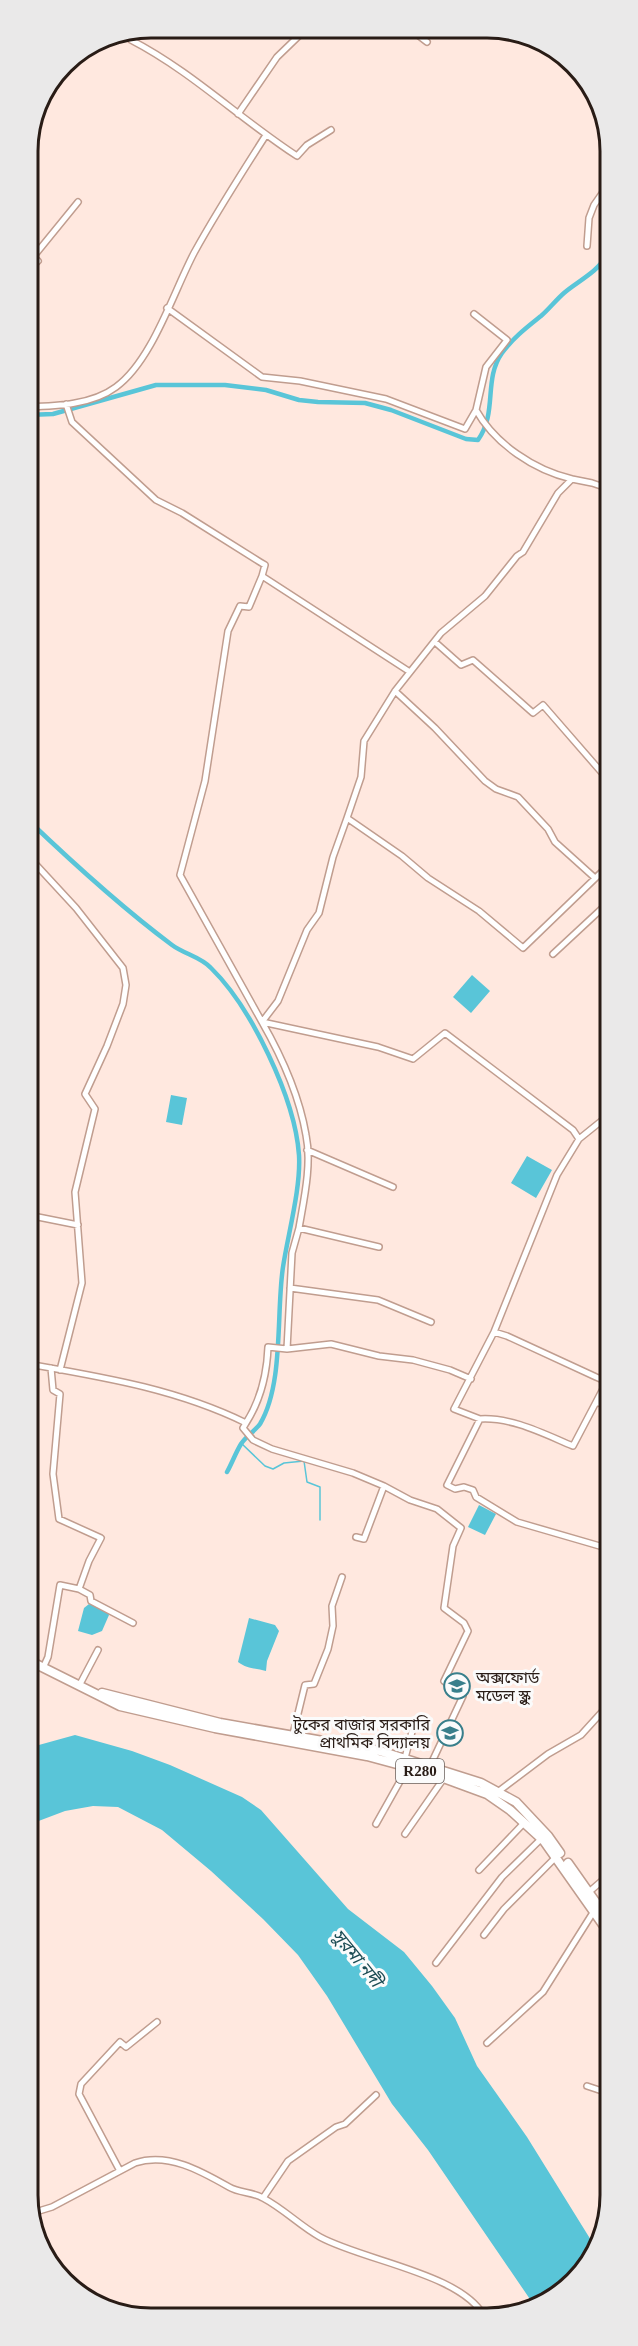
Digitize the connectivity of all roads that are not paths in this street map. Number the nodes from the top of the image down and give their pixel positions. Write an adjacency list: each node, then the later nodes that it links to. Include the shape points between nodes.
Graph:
1 (297, 38): 5 (street, via 277,57)
2 (422, 38): 4 (street)
3 (131, 40): 5 (street, via 189,76)
4 (427, 42)
5 (238, 114): 7 (street)
6 (331, 130): 7 (street, via 297,156)
7 (266, 135): 12 (street, via 205,233)
8 (600, 196): 10 (street, via 589,218)
9 (78, 202): 11 (street)
10 (587, 246)
11 (38, 251)
12 (167, 308): 14 (street, via 142,357 116,388); 16 (street, via 262,377 386,399 465,429)
13 (474, 314): 16 (street, via 507,340 486,367)
14 (66, 404): 15 (street); 19 (street, via 69,417 156,500 265,565)
15 (38, 406)
16 (476, 410): 17 (street, via 489,429 530,463)
17 (572, 479): 18 (street); 20 (street, via 558,492 523,552 485,596)
18 (600, 486)
19 (262, 576): 21 (street); 30 (street, via 249,607 240,606 228,632 206,781 180,875)
20 (435, 642): 21 (street); 23 (street, via 461,665 473,660 533,713 543,705)
21 (410, 672): 22 (street)
22 (395, 691): 24 (street, via 364,741 361,777); 27 (street, via 485,781 518,797 555,842)
23 (600, 771)
24 (347, 818): 27 (street, via 479,911 523,948); 30 (street, via 319,913 307,930 278,1001)
25 (38, 867): 36 (street, via 83,915 123,968 126,985 123,1004 85,1094 95,1108 75,1192)
26 (600, 873): 27 (street)
27 (594, 878)
28 (600, 910): 29 (street)
29 (553, 954)
30 (262, 1022): 32 (street, via 413,1059 445,1033 573,1130); 33 (street, via 284,1060 307,1137)
31 (600, 1122): 32 (street)
32 (579, 1139): 41 (street, via 557,1174)
33 (307, 1150): 34 (street); 37 (street)
34 (393, 1187)
35 (38, 1217): 36 (street)
36 (78, 1225): 45 (street, via 82,1283)
37 (299, 1228): 38 (street); 39 (street, via 292,1253)
38 (379, 1247)
39 (290, 1288): 40 (street, via 378,1300); 42 (street)
40 (431, 1322)
41 (494, 1332): 46 (street); 47 (street)
42 (286, 1348): 47 (street, via 331,1344 422,1362); 52 (street, via 269,1347 256,1404)
43 (38, 1366): 44 (street)
44 (51, 1368): 45 (street); 57 (street, via 53,1390 60,1394 53,1474 59,1519 101,1538)
45 (60, 1370): 52 (street, via 183,1397)
46 (600, 1379)
47 (471, 1380): 51 (street, via 454,1409)
48 (600, 1394): 49 (street)
49 (596, 1402): 50 (street); 51 (street, via 573,1446 514,1423)
50 (600, 1403)
51 (480, 1419): 55 (street, via 448,1486 473,1490 476,1497 517,1522)
52 (244, 1426): 53 (street, via 253,1440 272,1449)
53 (384, 1486): 54 (street, via 364,1539); 68 (street, via 437,1509 461,1528 453,1546 444,1608 464,1623 468,1631 444,1681 463,1696)
54 (356, 1536)
55 (600, 1546)
56 (342, 1577): 66 (street, via 332,1606 328,1649 314,1684 305,1685)
57 (79, 1589): 58 (street, via 90,1595 91,1601); 61 (street, via 60,1586)
58 (133, 1623)
59 (98, 1650): 62 (street)
60 (38, 1665): 61 (main road)
61 (43, 1668): 62 (main road)
62 (83, 1688): 63 (main road)
63 (164, 1712): 66 (main road, R280); 67 (main road, R280, via 215,1728)
64 (600, 1713): 70 (street, via 581,1735)
65 (414, 1724): 67 (street)
66 (293, 1734): 67 (main road, R280)
67 (407, 1762): 68 (main road, R280); 69 (main road, R280); 72 (street)
68 (430, 1766): 70 (main road, R280)
69 (444, 1778): 71 (main road, R280, via 487,1794); 73 (street)
70 (499, 1791): 78 (main road, R280, via 516,1802 548,1836)
71 (524, 1823): 74 (main road, R280); 76 (street)
72 (376, 1824)
73 (405, 1834)
74 (542, 1838): 75 (main road, R280); 83 (street, via 502,1877)
75 (556, 1857): 80 (main road, R280); 82 (street)
76 (479, 1870)
77 (600, 1882): 78 (street)
78 (589, 1892): 79 (main road, R280)
79 (600, 1908)
80 (594, 1911): 81 (main road, R280); 85 (street, via 543,1992)
81 (600, 1920)
82 (484, 1935)
83 (436, 1963)
84 (157, 2022): 89 (street, via 126,2047 120,2042 81,2084 79,2094)
85 (487, 2043)
86 (587, 2086): 87 (street)
87 (600, 2090)
88 (376, 2095): 90 (street, via 345,2124 288,2161)
89 (120, 2170): 90 (street, via 146,2159 158,2159 192,2168 228,2187); 91 (street)
90 (263, 2198): 92 (street, via 319,2237 359,2255 445,2283 464,2293)
91 (38, 2211)
92 (478, 2308)

